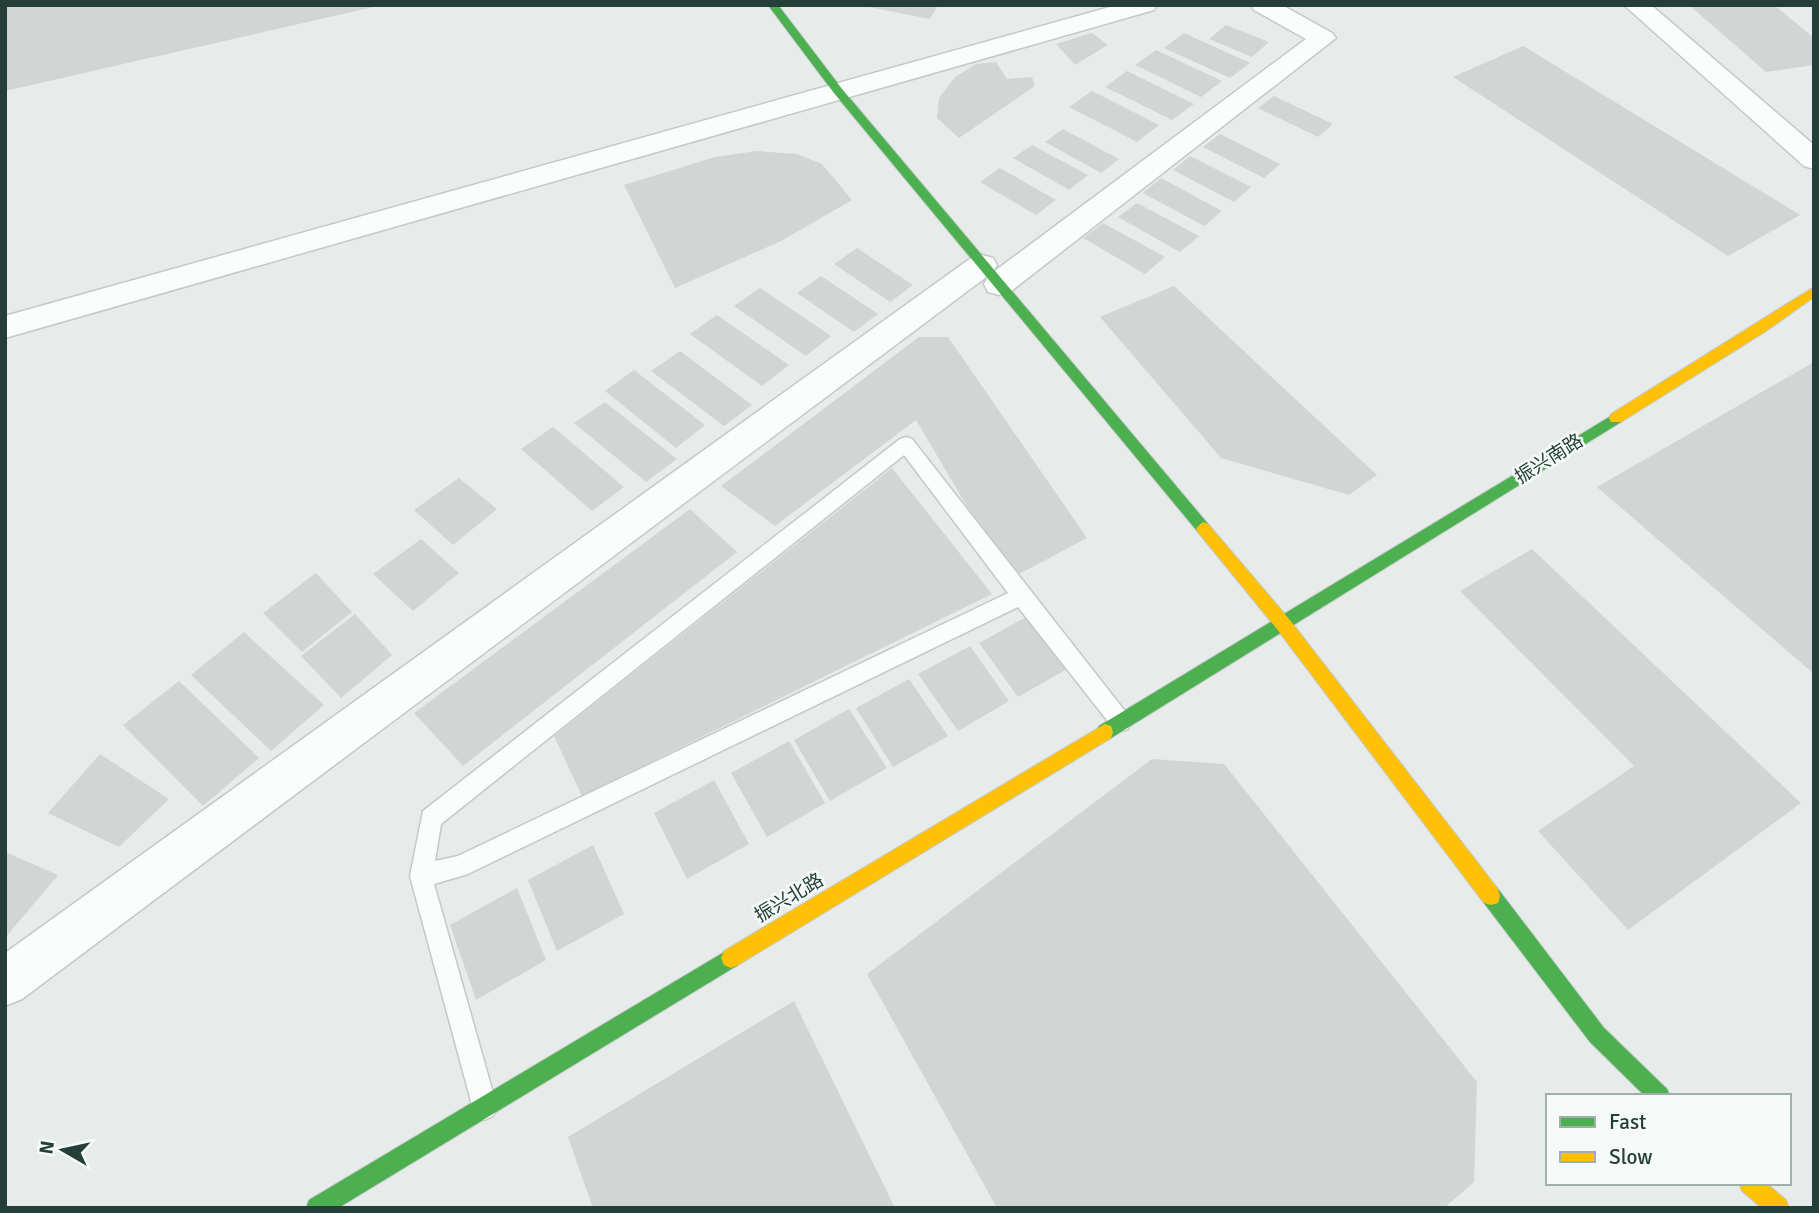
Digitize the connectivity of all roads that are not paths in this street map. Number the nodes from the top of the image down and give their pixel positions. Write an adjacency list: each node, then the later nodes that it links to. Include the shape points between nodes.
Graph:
1 (773, 5): 5 (street)
2 (1145, 5): 5 (street)
3 (1263, 5): 7 (street, via 1323,38)
4 (1636, 5): 6 (street)
5 (838, 91): 7 (street); 9 (street)
6 (1814, 160)
7 (990, 274): 11 (street); 14 (street)
8 (1814, 291): 11 (street, 振兴南路)
9 (5, 327)
10 (1021, 596): 12 (lane); 13 (lane, via 460,866); 13 (lane, via 906,444 431,818)
11 (1283, 624): 12 (street, 振兴北路); 15 (street, via 1597,1035)
12 (1121, 722): 16 (street, 振兴北路)
13 (421, 876): 16 (lane)
14 (5, 982)
15 (1658, 1094)
16 (484, 1107): 18 (street, 振兴北路)
17 (1752, 1185): 19 (street)
18 (317, 1208)
19 (1778, 1208)

